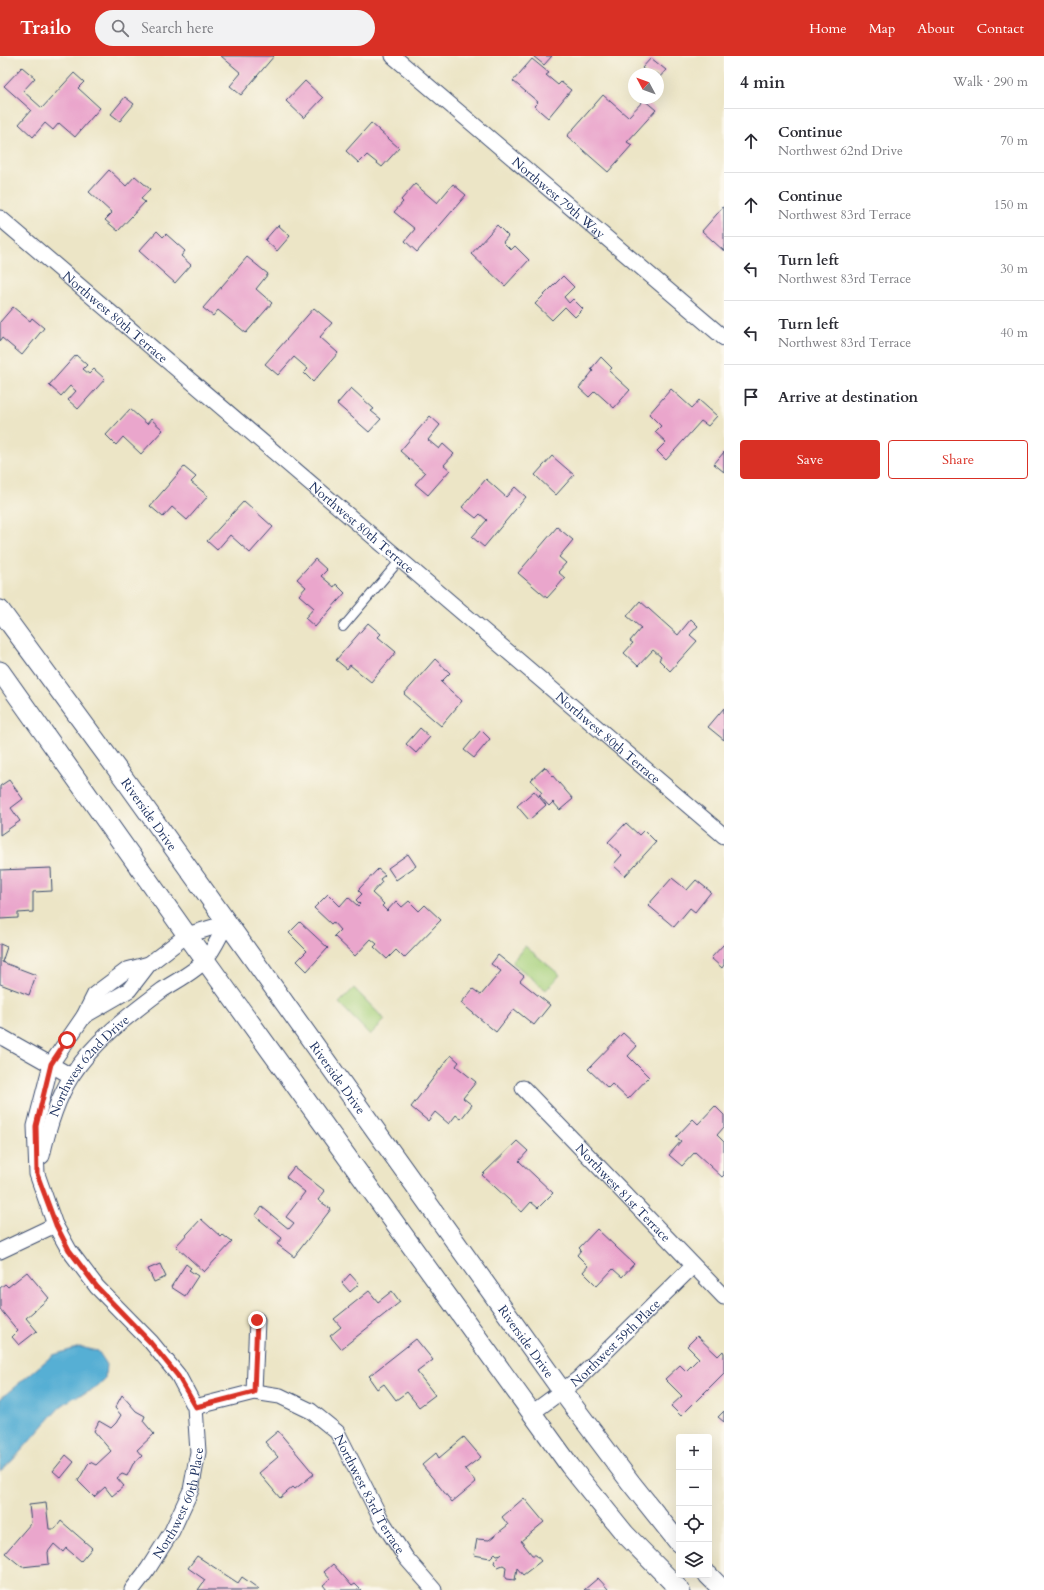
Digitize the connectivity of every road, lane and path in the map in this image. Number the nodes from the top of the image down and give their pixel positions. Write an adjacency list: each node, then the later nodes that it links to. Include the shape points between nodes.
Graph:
1 (393, 56): 3 (street, Northwest 79th Way)
2 (0, 218): 4 (street, Northwest 80th Terrace)
3 (724, 338)
4 (400, 560): 6 (lane); 8 (street, Northwest 80th Terrace)
5 (0, 610): 9 (street, Riverside Drive)
6 (343, 627)
7 (0, 671): 10 (street)
8 (724, 836)
9 (227, 923): 10 (street, Northwest 62nd Drive); 11 (street, Northwest 62nd Drive); 26 (street, Riverside Drive)
10 (187, 935): 11 (street); 12 (street, Northwest 62nd Drive)
11 (205, 960): 15 (street, Northwest 62nd Drive); 29 (street)
12 (149, 964): 13 (street, Northwest 62nd Drive, via 129,990); 14 (street, Northwest 62nd Drive, via 127,970 110,981 96,994)
13 (106, 1003): 14 (street, Northwest 62nd Drive); 15 (street)
14 (84, 1016): 17 (street, Northwest 62nd Drive)
15 (122, 1023): 18 (street, Northwest 62nd Drive, via 87,1056)
16 (0, 1036): 17 (street)
17 (51, 1064): 18 (street); 20 (street, Northwest 62nd Drive, via 36,1126)
18 (71, 1076): 20 (street, Northwest 62nd Drive, via 49,1125)
19 (523, 1088): 23 (street, Northwest 81st Terrace)
20 (37, 1174): 21 (street)
21 (56, 1225): 22 (street); 28 (street, via 69,1250 97,1287 150,1342 178,1376)
22 (0, 1251)
23 (693, 1266): 24 (street, Northwest 81st Terrace); 26 (street, Northwest 59th Place, via 608,1351)
24 (724, 1297)
25 (257, 1320): 27 (street)
26 (562, 1391): 29 (street, Northwest 59th Place); 30 (street, Riverside Drive)
27 (254, 1392): 28 (street, Northwest 83rd Terrace); 33 (street, Northwest 83rd Terrace, via 280,1396 311,1411 337,1432 382,1521 406,1558)
28 (196, 1407): 32 (street, Northwest 60th Place, via 198,1452 191,1490 172,1531)
29 (532, 1413): 34 (street, via 611,1517)
30 (678, 1542)
31 (711, 1578): 35 (street)
32 (132, 1590)
33 (434, 1590)
34 (680, 1590)
35 (723, 1590)

